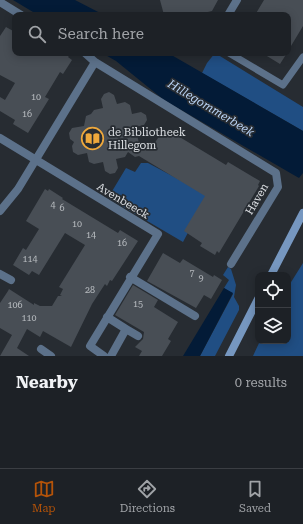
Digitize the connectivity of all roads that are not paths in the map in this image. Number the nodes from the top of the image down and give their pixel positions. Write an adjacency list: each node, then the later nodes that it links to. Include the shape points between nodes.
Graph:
1 (238, 0): 4 (street)
2 (0, 2): 3 (street)
3 (17, 12)
4 (230, 12)
5 (88, 56): 8 (street, Haven)
6 (233, 56): 7 (lane, via 283,85)
7 (303, 57)
8 (94, 62): 10 (street); 13 (street, Haven, via 276,173 278,186)
9 (0, 138): 10 (street)
10 (34, 160): 11 (street, via 18,189); 16 (street, Avenbeeck, via 158,234)
11 (0, 211)
12 (303, 213): 14 (main road)
13 (231, 264)
14 (273, 272)
15 (0, 274): 17 (street)
16 (130, 277): 19 (street); 20 (street, Avenbeeck)
17 (11, 280)
18 (255, 305): 27 (main road)
19 (195, 316)
20 (107, 317): 21 (street); 25 (street, Avenbeeck, via 90,346)
21 (126, 329): 22 (street); 26 (street)
22 (138, 336)
23 (41, 349): 24 (street)
24 (52, 356)
25 (104, 356)
26 (111, 356)
27 (229, 356)

